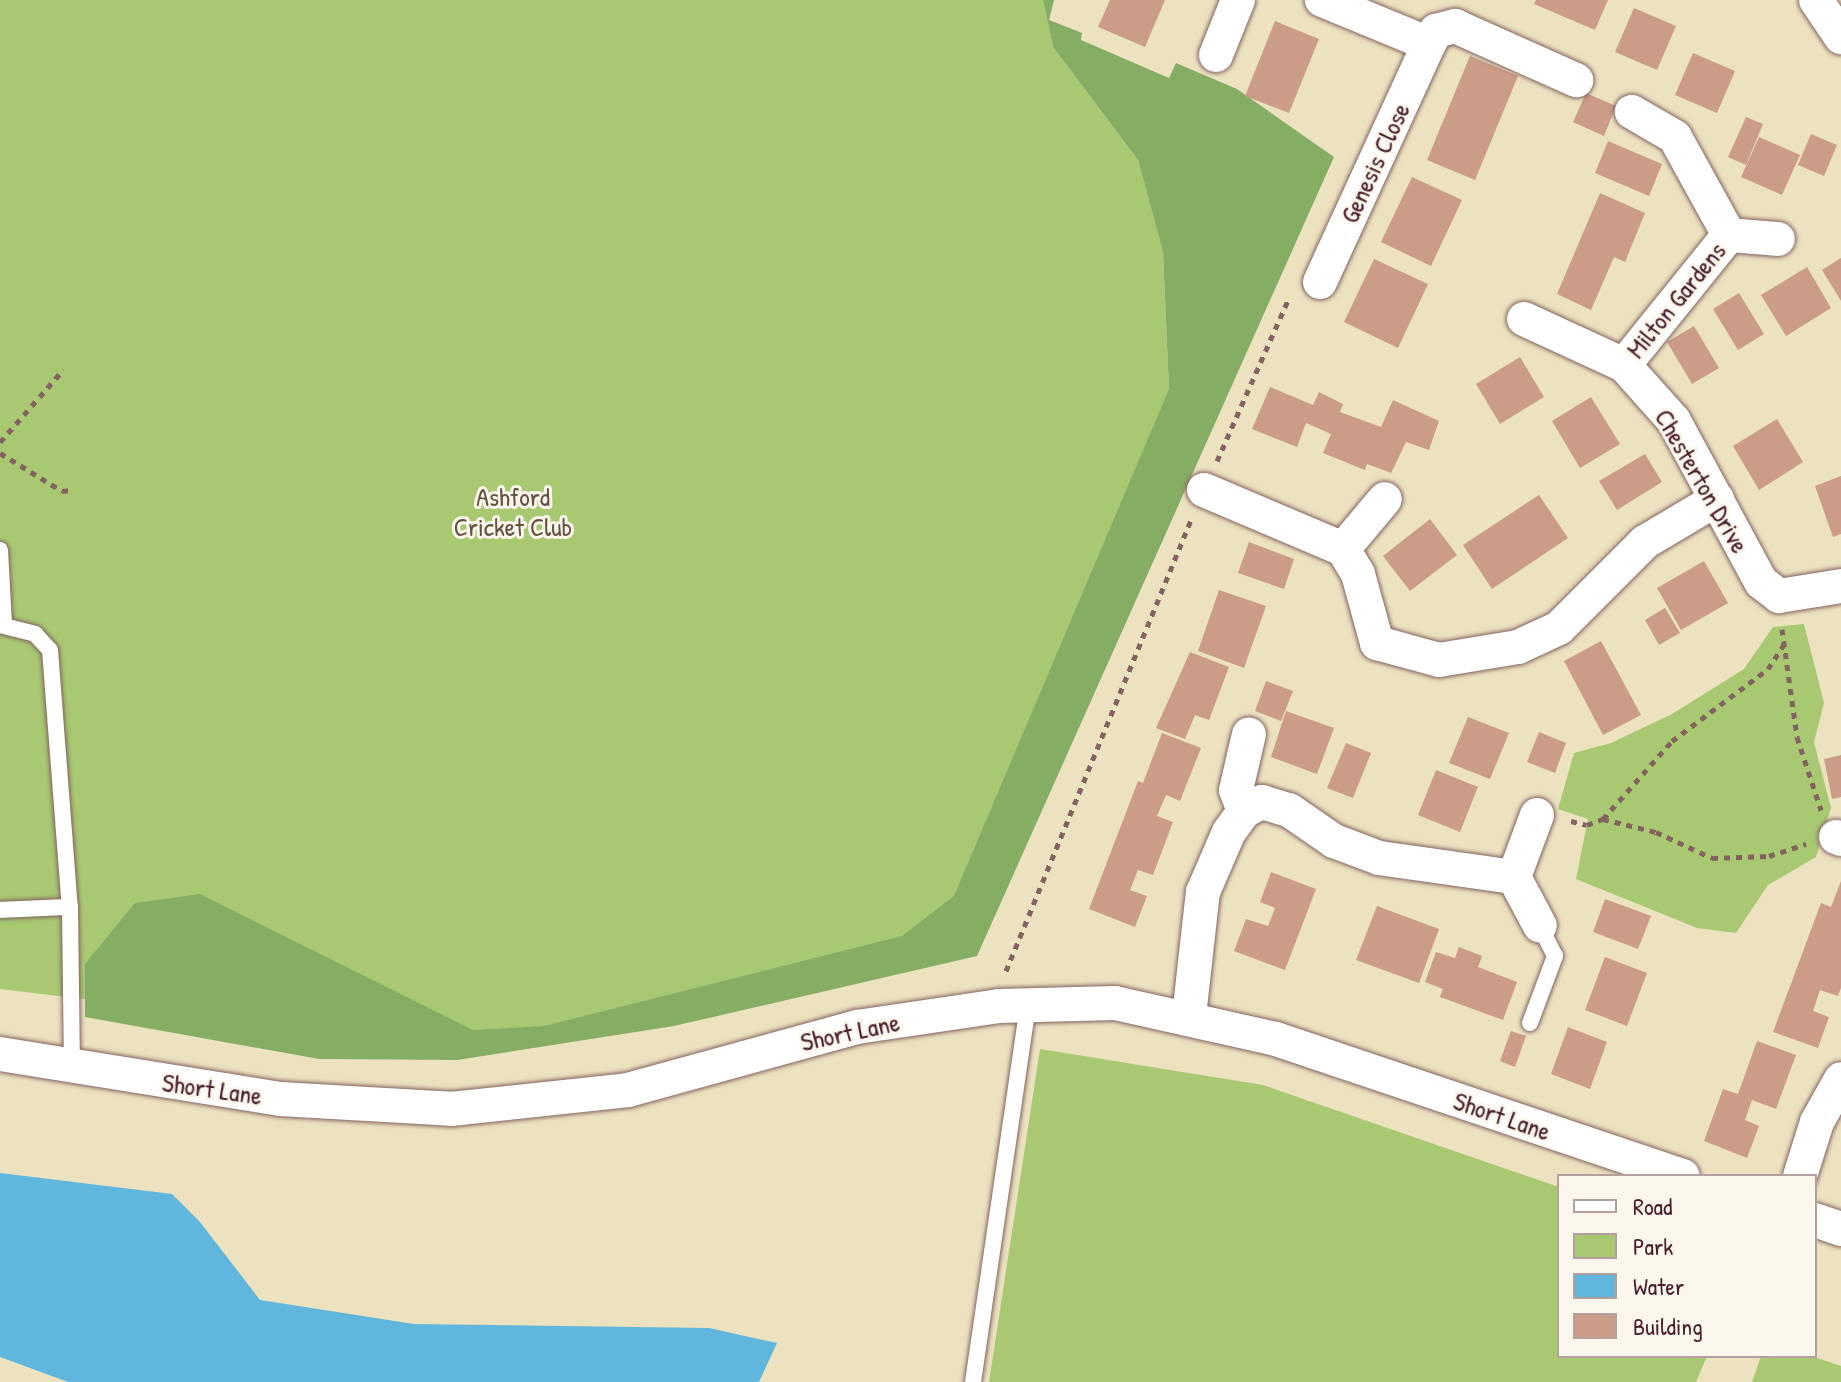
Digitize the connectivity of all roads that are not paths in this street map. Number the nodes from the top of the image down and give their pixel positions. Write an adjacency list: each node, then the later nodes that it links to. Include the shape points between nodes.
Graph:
1 (1238, 0): 6 (street)
2 (1322, 0): 5 (street)
3 (1816, 0): 4 (street)
4 (1841, 37)
5 (1429, 44): 7 (street, via 1436,31 1455,26); 11 (street, Genesis Close)
6 (1216, 55)
7 (1576, 80)
8 (1632, 112): 9 (street, Milton Gardens, via 1675,137)
9 (1729, 235): 10 (street, Milton Gardens); 13 (street, Milton Gardens)
10 (1778, 239)
11 (1320, 282)
12 (1524, 319): 13 (street, Chesterton Drive)
13 (1624, 365): 16 (street, Chesterton Drive, via 1674,421)
14 (1204, 490): 17 (street)
15 (1385, 499): 17 (street)
16 (1717, 499): 17 (street, via 1645,542 1559,628 1518,647 1439,660 1377,643 1358,574); 19 (street, Chesterton Drive, via 1745,558 1779,596)
17 (1343, 549)
18 (0, 550): 20 (lane)
19 (1841, 586)
20 (2, 625): 25 (lane, via 35,634 50,650)
21 (1249, 734): 22 (street, via 1236,790)
22 (1244, 811): 24 (street, via 1262,802 1289,810 1334,841 1379,858); 29 (street, via 1203,892)
23 (1537, 815): 24 (street)
24 (1514, 877): 27 (street)
25 (70, 907): 26 (lane); 32 (lane)
26 (0, 910)
27 (1540, 926): 30 (lane, via 1555,956)
28 (1028, 1005): 29 (street, Short Lane, via 1115,1003); 32 (street, Short Lane, via 857,1027 628,1090 451,1109 280,1099); 38 (lane)
29 (1189, 1016): 34 (street, Short Lane, via 1276,1039)
30 (1530, 1023)
31 (0, 1054): 32 (street, Short Lane)
32 (72, 1067)
33 (1841, 1079): 35 (street, via 1817,1122)
34 (1677, 1174)
35 (1801, 1174)
36 (1817, 1221): 37 (street)
37 (1841, 1229)
38 (973, 1382)

